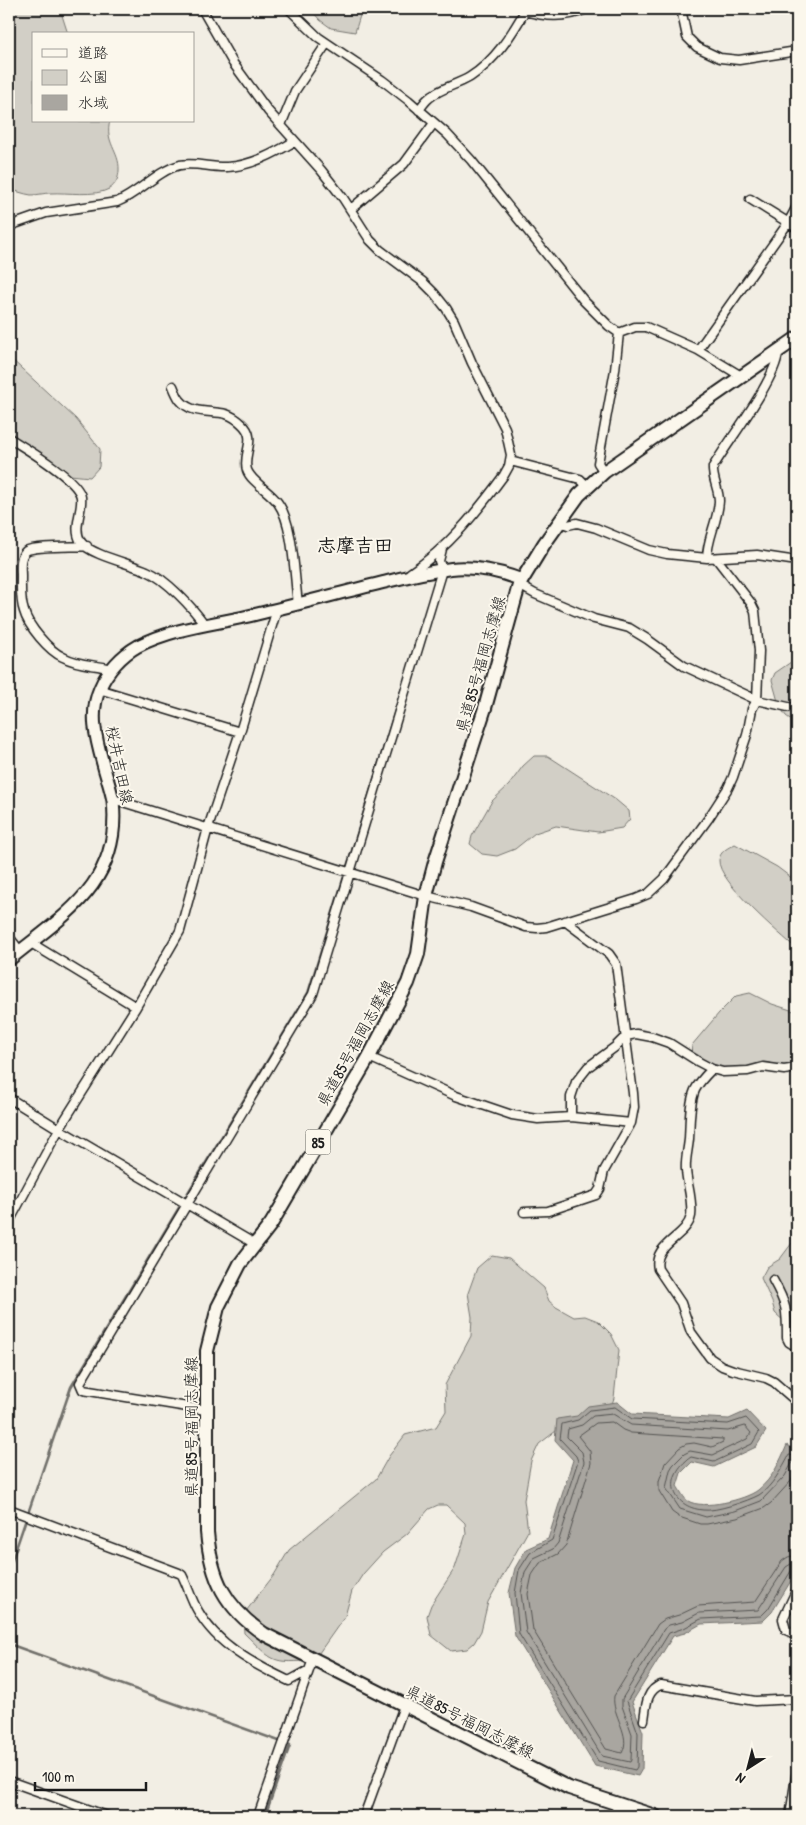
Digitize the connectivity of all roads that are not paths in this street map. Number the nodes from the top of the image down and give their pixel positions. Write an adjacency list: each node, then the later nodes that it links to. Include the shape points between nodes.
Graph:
1 (202, 9): 10 (street, via 233,63)
2 (289, 9): 6 (street)
3 (586, 9): 5 (street, via 559,16)
4 (681, 9): 7 (street, via 687,37 697,47 720,58 739,60)
5 (526, 10): 8 (street, via 489,62 469,78 434,94)
6 (327, 43): 8 (street); 10 (street, via 294,91)
7 (797, 51)
8 (419, 110): 9 (street)
9 (434, 123): 14 (street, via 404,164); 18 (street, via 471,160 584,301)
10 (281, 125): 11 (street)
11 (295, 141): 14 (street); 16 (street, via 245,164 229,167 178,166 117,202 46,213)
12 (750, 199): 15 (street)
13 (797, 206): 15 (street)
14 (351, 209): 25 (street, via 370,240 423,282 446,308 498,412 508,439)
15 (788, 223): 17 (street); 20 (street)
16 (9, 226)
17 (797, 228)
18 (619, 332): 20 (street, via 646,327); 26 (street, via 598,463)
19 (797, 338): 21 (main road, 県道85号福岡志摩線 / 85)
20 (698, 350): 22 (street)
21 (778, 353): 22 (main road, 県道85号福岡志摩線 / 85); 31 (street, via 761,392 713,467 719,500)
22 (741, 376): 26 (main road, 県道85号福岡志摩線 / 85)
23 (172, 386): 37 (street, via 181,401 194,409 226,414 248,430 248,473 278,502 284,513)
24 (9, 438): 29 (street, via 52,466 79,490 79,535)
25 (510, 461): 27 (street, via 580,479); 30 (street, 桜井吉田線, via 496,487)
26 (604, 472): 27 (main road, 県道85号福岡志摩線 / 85)
27 (587, 486): 28 (main road, 県道85号福岡志摩線 / 85)
28 (560, 522): 31 (street, via 596,528 649,550); 36 (main road, 県道85号福岡志摩線 / 85)
29 (87, 546): 39 (street, via 152,573 172,588); 40 (street, via 37,548 25,552 20,566 24,611 34,629 58,654 87,666)
30 (442, 549): 34 (street, via 439,561); 35 (street, 桜井吉田線)
31 (707, 558): 32 (street)
32 (716, 558): 33 (street, via 757,555); 42 (street, via 752,603 759,651)
33 (797, 561)
34 (442, 570): 35 (main road, 桜井吉田線); 36 (main road, 桜井吉田線, via 493,571); 47 (street)
35 (404, 577): 37 (main road, 桜井吉田線)
36 (520, 582): 42 (street, via 535,594 594,619 630,628 684,666); 48 (main road, 県道85号福岡志摩線 / 85, via 485,708)
37 (298, 603): 38 (main road, 桜井吉田線)
38 (277, 609): 39 (main road, 桜井吉田線); 44 (street)
39 (205, 625): 40 (main road, 桜井吉田線, via 150,640 122,657)
40 (111, 669): 41 (main road, 桜井吉田線)
41 (99, 689): 44 (street); 45 (main road, 桜井吉田線, via 94,716 97,742)
42 (757, 700): 43 (street); 49 (street, via 728,788 664,879 648,894)
43 (797, 709)
44 (240, 732): 46 (street)
45 (112, 800): 46 (street); 51 (main road, 桜井吉田線, via 112,841 100,876 74,906)
46 (208, 828): 47 (street); 54 (street, via 180,931)
47 (350, 872): 48 (street); 63 (street, via 313,994)
48 (426, 896): 49 (street, via 471,906 526,927 546,927); 56 (main road, 県道85号福岡志摩線 / 85, via 421,940 413,970)
49 (564, 922): 55 (street, via 610,954 616,964)
50 (9, 937): 52 (street)
51 (31, 943): 52 (main road, 桜井吉田線); 54 (street)
52 (20, 951): 53 (main road, 桜井吉田線)
53 (9, 960)
54 (136, 1007): 62 (street)
55 (626, 1036): 58 (street, via 636,1034 669,1042); 60 (street, via 588,1067 576,1082 571,1097); 61 (street, via 634,1107)
56 (369, 1057): 60 (street, via 456,1096 504,1112 527,1118); 66 (main road, 県道85号福岡志摩線 / 85, via 271,1224)
57 (797, 1068): 58 (street, via 764,1067 733,1072)
58 (712, 1069): 69 (street, via 694,1092 691,1111 686,1168 692,1204 689,1223 664,1248 658,1269 681,1303 691,1332 710,1358 733,1370 766,1378)
59 (9, 1098): 62 (street)
60 (571, 1117): 61 (street)
61 (631, 1123): 64 (street, via 606,1165 596,1195 548,1211)
62 (59, 1129): 63 (street); 65 (street)
63 (187, 1204): 66 (street); 70 (street, via 80,1383 83,1390)
64 (524, 1212)
65 (9, 1222)
66 (255, 1244): 70 (main road, 県道85号福岡志摩線 / 85, via 232,1277 214,1320 208,1351)
67 (773, 1280): 68 (street, via 787,1310 787,1338)
68 (797, 1347)
69 (797, 1402)
70 (206, 1410): 74 (main road, 県道85号福岡志摩線 / 85, via 207,1532 210,1561 219,1584 228,1600 251,1625)
71 (9, 1509): 74 (street, via 179,1572 203,1619 236,1651 261,1668 289,1682)
72 (797, 1589): 73 (street, via 783,1619 786,1630)
73 (797, 1635)
74 (311, 1665): 76 (main road, 県道85号福岡志摩線 / 85); 82 (street)
75 (797, 1699): 77 (street, via 756,1701 661,1685 650,1693)
76 (404, 1706): 80 (main road, 県道85号福岡志摩線 / 85); 83 (street)
77 (644, 1720)
78 (797, 1770): 85 (street)
79 (9, 1781): 81 (street)
80 (616, 1811): 84 (main road, 県道85号福岡志摩線 / 85)
81 (107, 1816)
82 (258, 1816)
83 (364, 1816)
84 (655, 1816)
85 (790, 1816)

